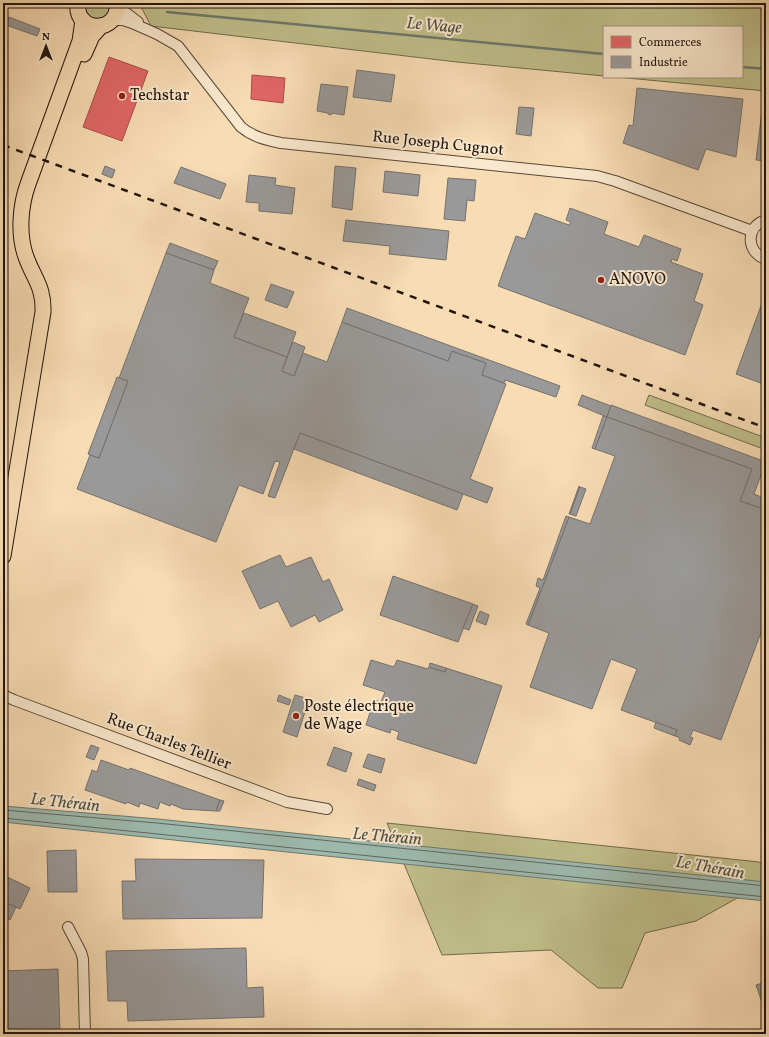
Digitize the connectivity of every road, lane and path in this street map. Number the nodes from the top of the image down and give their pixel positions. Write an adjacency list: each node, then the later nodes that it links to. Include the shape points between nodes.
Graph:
1 (117, 3): 3 (main road, via 117,11); 4 (street, Rue Joseph Cugnot)
2 (77, 9): 3 (main road, via 91,26); 7 (main road, via 80,40 26,189 22,206)
3 (106, 23): 4 (street, Rue Joseph Cugnot, via 127,21); 7 (main road, via 92,36 84,53)
4 (157, 34): 6 (street, Rue Joseph Cugnot, via 183,51 241,127 264,139 281,143 597,176)
5 (766, 220): 6 (street)
6 (752, 231): 8 (street, via 750,240 753,250)
7 (22, 234): 9 (main road, via 24,252 40,286 43,306)
8 (766, 258)
9 (3, 556)
10 (3, 695): 11 (street, Rue Charles Tellier, via 287,802)
11 (326, 809)
12 (68, 927): 13 (street, via 83,959)
13 (85, 1034)

